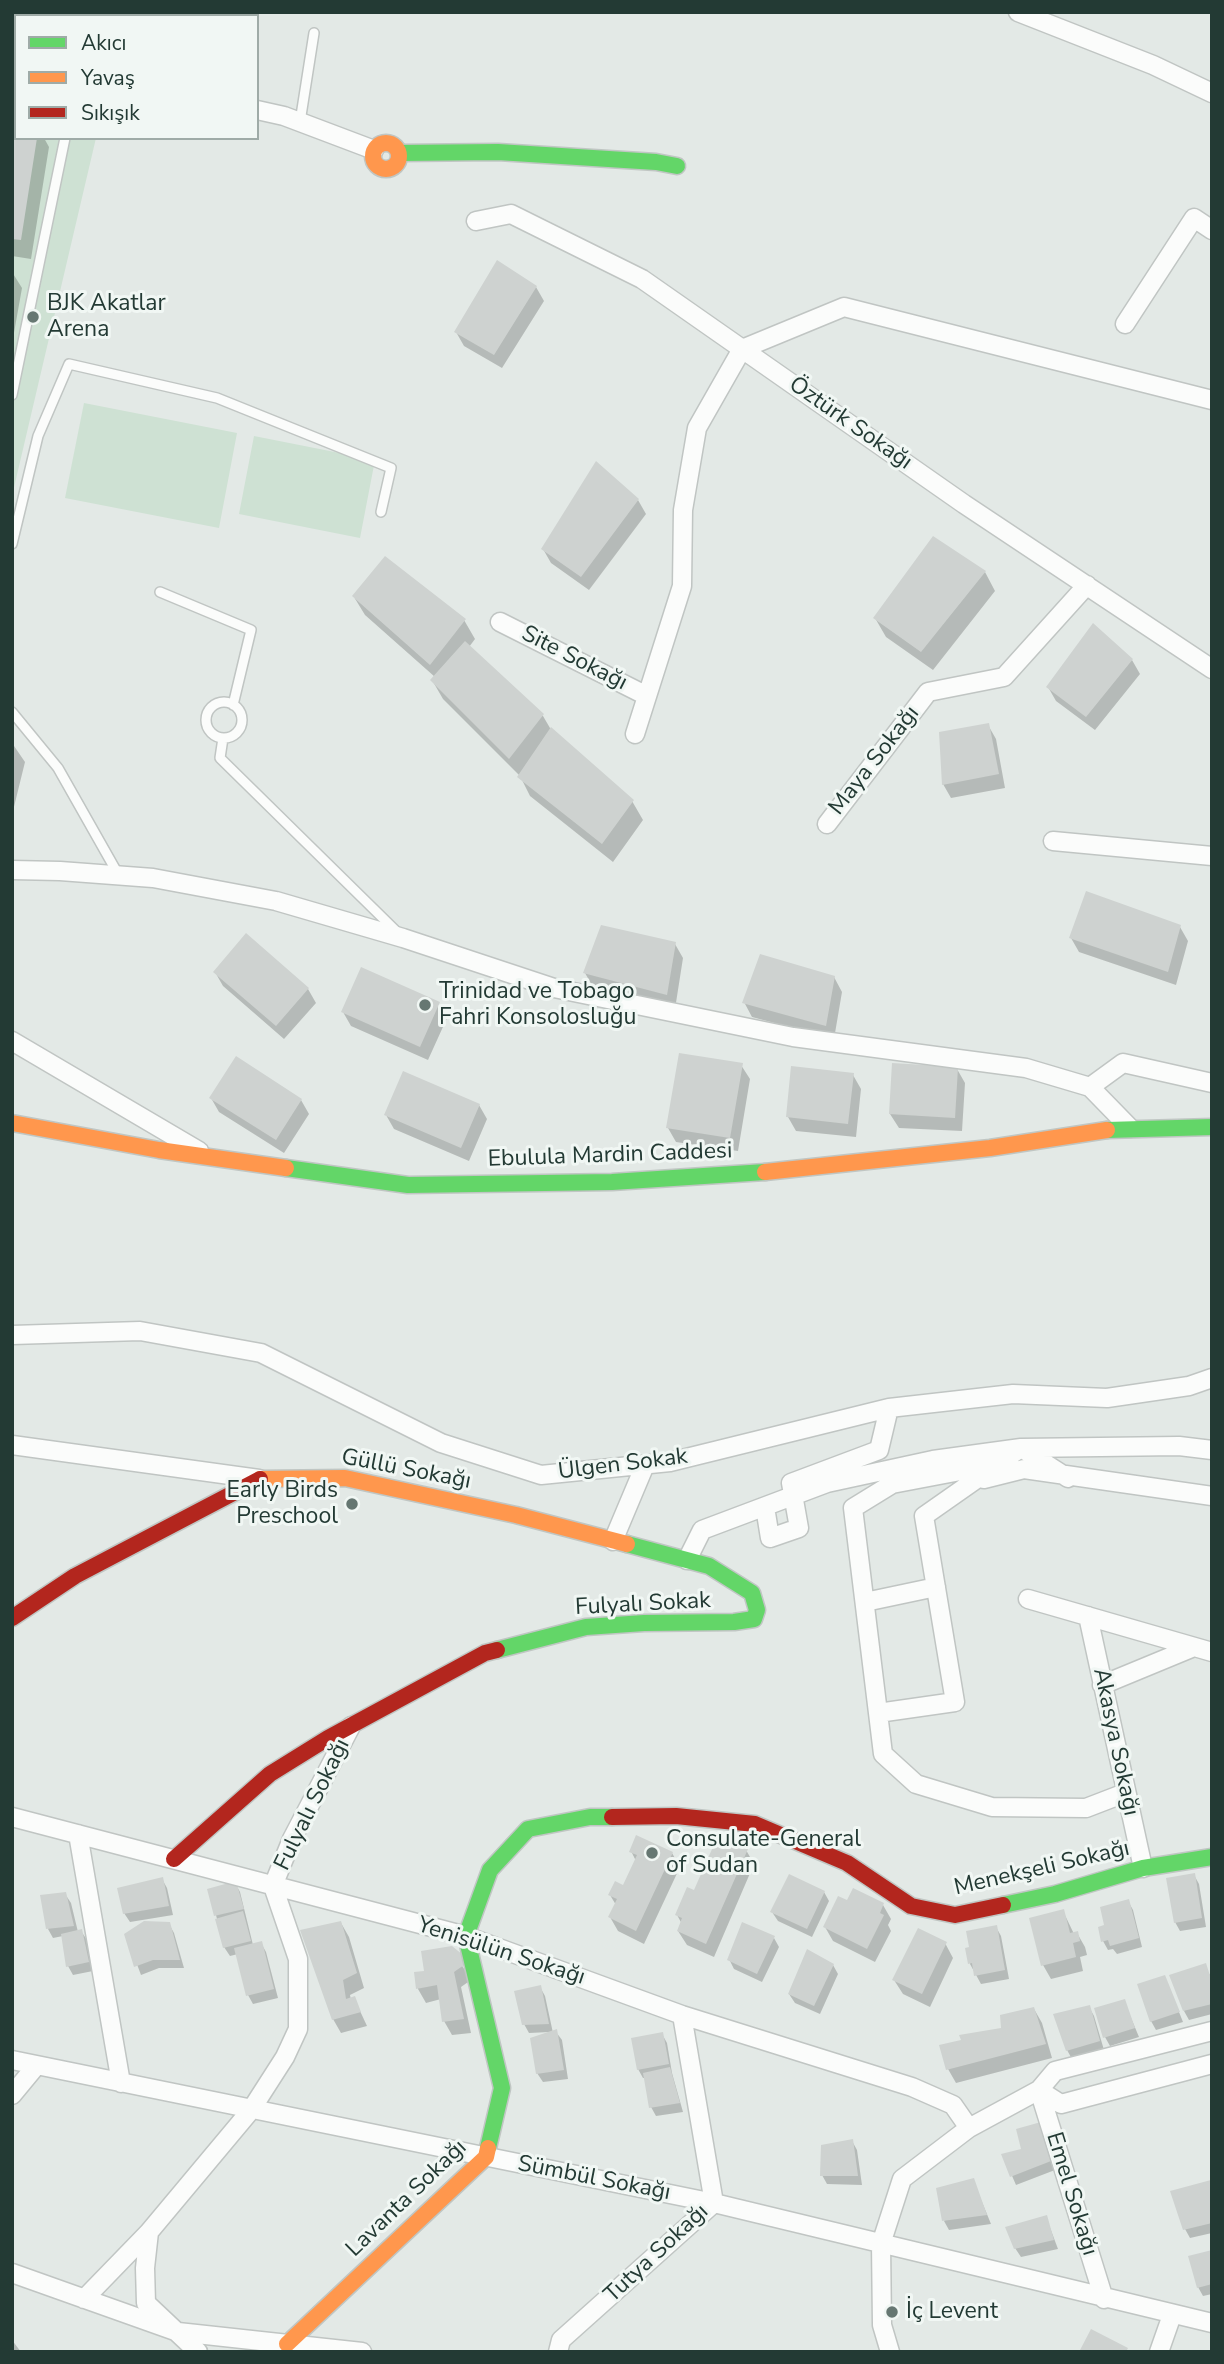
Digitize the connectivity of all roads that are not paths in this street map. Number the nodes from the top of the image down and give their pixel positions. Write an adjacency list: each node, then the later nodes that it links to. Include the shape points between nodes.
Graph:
1 (1018, 12): 3 (street)
2 (314, 33): 5 (lane)
3 (1212, 93)
4 (259, 111): 5 (street)
5 (300, 122): 7 (street)
6 (65, 140): 13 (lane)
7 (374, 150): 8 (street, via 374,162 384,169 396,165 399,153 498,152)
8 (677, 166)
9 (476, 221): 12 (street, Öztürk Sokağı, via 511,214 642,279)
10 (1212, 230): 11 (street, via 1194,218)
11 (1125, 324)
12 (742, 349): 14 (street, via 844,307); 17 (street, Öztürk Sokağı); 21 (street, via 696,428 683,510 682,586)
13 (12, 395)
14 (1212, 401)
15 (381, 512): 16 (lane, via 391,468 217,398 69,364 38,436)
16 (12, 544)
17 (1087, 585): 20 (street, Öztürk Sokağı); 26 (street, Maya Sokağı, via 1004,677 928,692)
18 (160, 592): 22 (lane, via 251,630)
19 (500, 622): 21 (street, Site Sokağı)
20 (1212, 669)
21 (647, 696): 24 (street)
22 (233, 705): 25 (lane, via 243,721 233,737); 25 (lane, via 221,703 210,709 206,722 211,733)
23 (12, 712): 30 (lane, via 58,768)
24 (635, 734)
25 (223, 738): 31 (lane, via 220,758)
26 (827, 824)
27 (1053, 841): 28 (street)
28 (1212, 856)
29 (12, 870): 30 (street)
30 (119, 875): 31 (street, via 276,901)
31 (403, 938): 34 (street, via 554,988 793,1037 1026,1068)
32 (12, 1041): 38 (street)
33 (1212, 1083): 34 (street, via 1124,1063)
34 (1090, 1087): 37 (street)
35 (12, 1123): 38 (street, Ebulula Mardin Caddesi)
36 (1212, 1126): 37 (street, Ebulula Mardin Caddesi)
37 (1130, 1128): 38 (street, Ebulula Mardin Caddesi, via 778,1171 612,1182 408,1185)
38 (211, 1158)
39 (12, 1335): 46 (street, Ülgen Sokak, via 140,1331 261,1353 440,1443 541,1475)
40 (1212, 1378): 41 (street, Ülgen Sokak, via 1189,1386 1107,1398 1013,1394)
41 (889, 1408): 46 (street, Ülgen Sokak); 50 (street, via 878,1450 791,1483)
42 (12, 1446): 48 (street)
43 (1021, 1448): 44 (street, via 1179,1446); 45 (street); 47 (street); 50 (street, via 933,1460 827,1483)
44 (1212, 1451)
45 (998, 1464): 49 (street); 58 (street, via 892,1484 853,1508)
46 (645, 1465): 53 (street)
47 (1068, 1478): 49 (street, via 1024,1469); 51 (street)
48 (259, 1479): 53 (street, Güllü Sokağı, via 345,1478); 60 (street, Güllü Sokağı, via 75,1576)
49 (974, 1481): 56 (street, via 924,1516)
50 (794, 1496): 52 (street); 52 (street, via 799,1528 770,1538)
51 (1212, 1496)
52 (765, 1507): 54 (street, via 702,1530)
53 (613, 1541): 54 (street, Güllü Sokağı)
54 (687, 1560): 55 (street, Güllü Sokağı)
55 (709, 1566): 65 (street, Fulyalı Sokak, via 752,1593 757,1610 754,1619 586,1627 485,1653)
56 (936, 1587): 58 (street); 64 (street, via 955,1702)
57 (1028, 1599): 59 (street)
58 (865, 1602): 64 (street)
59 (1088, 1616): 61 (street); 63 (street, Akasya Sokağı)
60 (12, 1618)
61 (1194, 1647): 62 (street); 63 (street)
62 (1212, 1652)
63 (1102, 1685): 66 (street, Akasya Sokağı)
64 (878, 1713): 66 (street, via 883,1754 916,1784 992,1807 1086,1808)
65 (351, 1726): 70 (street, Fulyalı Sokağı, via 270,1774); 72 (street, Fulyalı Sokağı, via 292,1839)
66 (1125, 1793): 71 (street, Akasya Sokağı)
67 (12, 1817): 68 (street, Yenisülün Sokağı)
68 (78, 1834): 70 (street, Yenisülün Sokağı); 79 (street)
69 (1212, 1857): 71 (street, Menekşeli Sokağı)
70 (174, 1859): 72 (street, Yenisülün Sokağı)
71 (1143, 1868): 73 (street, Menekşeli Sokağı, via 1055,1894 955,1915 911,1906 847,1863 755,1824 676,1815 590,1817 528,1829 490,1870)
72 (273, 1886): 73 (street, Yenisülün Sokağı); 82 (street, Fulyalı Sokağı, via 298,1959 298,2029)
73 (466, 1936): 74 (street, Yenisülün Sokağı); 84 (street, Lavanta Sokağı, via 502,2088)
74 (682, 2015): 83 (street, Yenisülün Sokağı, via 912,2087 953,2105); 85 (street, Tutya Sokağı)
75 (1212, 2031): 80 (street, via 1055,2071)
76 (12, 2060): 77 (street, Sümbül Sokağı)
77 (36, 2066): 79 (street, Sümbül Sokağı); 81 (street)
78 (1211, 2068): 80 (street, via 1061,2104)
79 (121, 2083): 82 (street, Sümbül Sokağı)
80 (1039, 2090): 83 (street); 90 (street, Emel Sokağı)
81 (12, 2095)
82 (251, 2110): 84 (street, Sümbül Sokağı); 86 (street, Fulyalı Sokağı)
83 (970, 2128): 87 (street, via 902,2179)
84 (486, 2157): 85 (street, Sümbül Sokağı); 94 (street, Lavanta Sokağı)
85 (714, 2203): 87 (street, Sümbül Sokağı); 97 (street, Tutya Sokağı, via 561,2340)
86 (149, 2232): 89 (street, Fulyalı Sokağı); 93 (street, via 146,2303)
87 (881, 2244): 90 (street, Sümbül Sokağı); 98 (street, via 882,2325)
88 (12, 2273): 89 (street)
89 (84, 2299): 93 (street)
90 (1104, 2299): 91 (street, Sümbül Sokağı)
91 (1172, 2315): 92 (street, Sümbül Sokağı); 99 (street)
92 (1212, 2323)
93 (178, 2332): 94 (street); 95 (street)
94 (287, 2344): 96 (street)
95 (198, 2352)
96 (362, 2352)
97 (558, 2352)
98 (890, 2352)
99 (1159, 2352)

